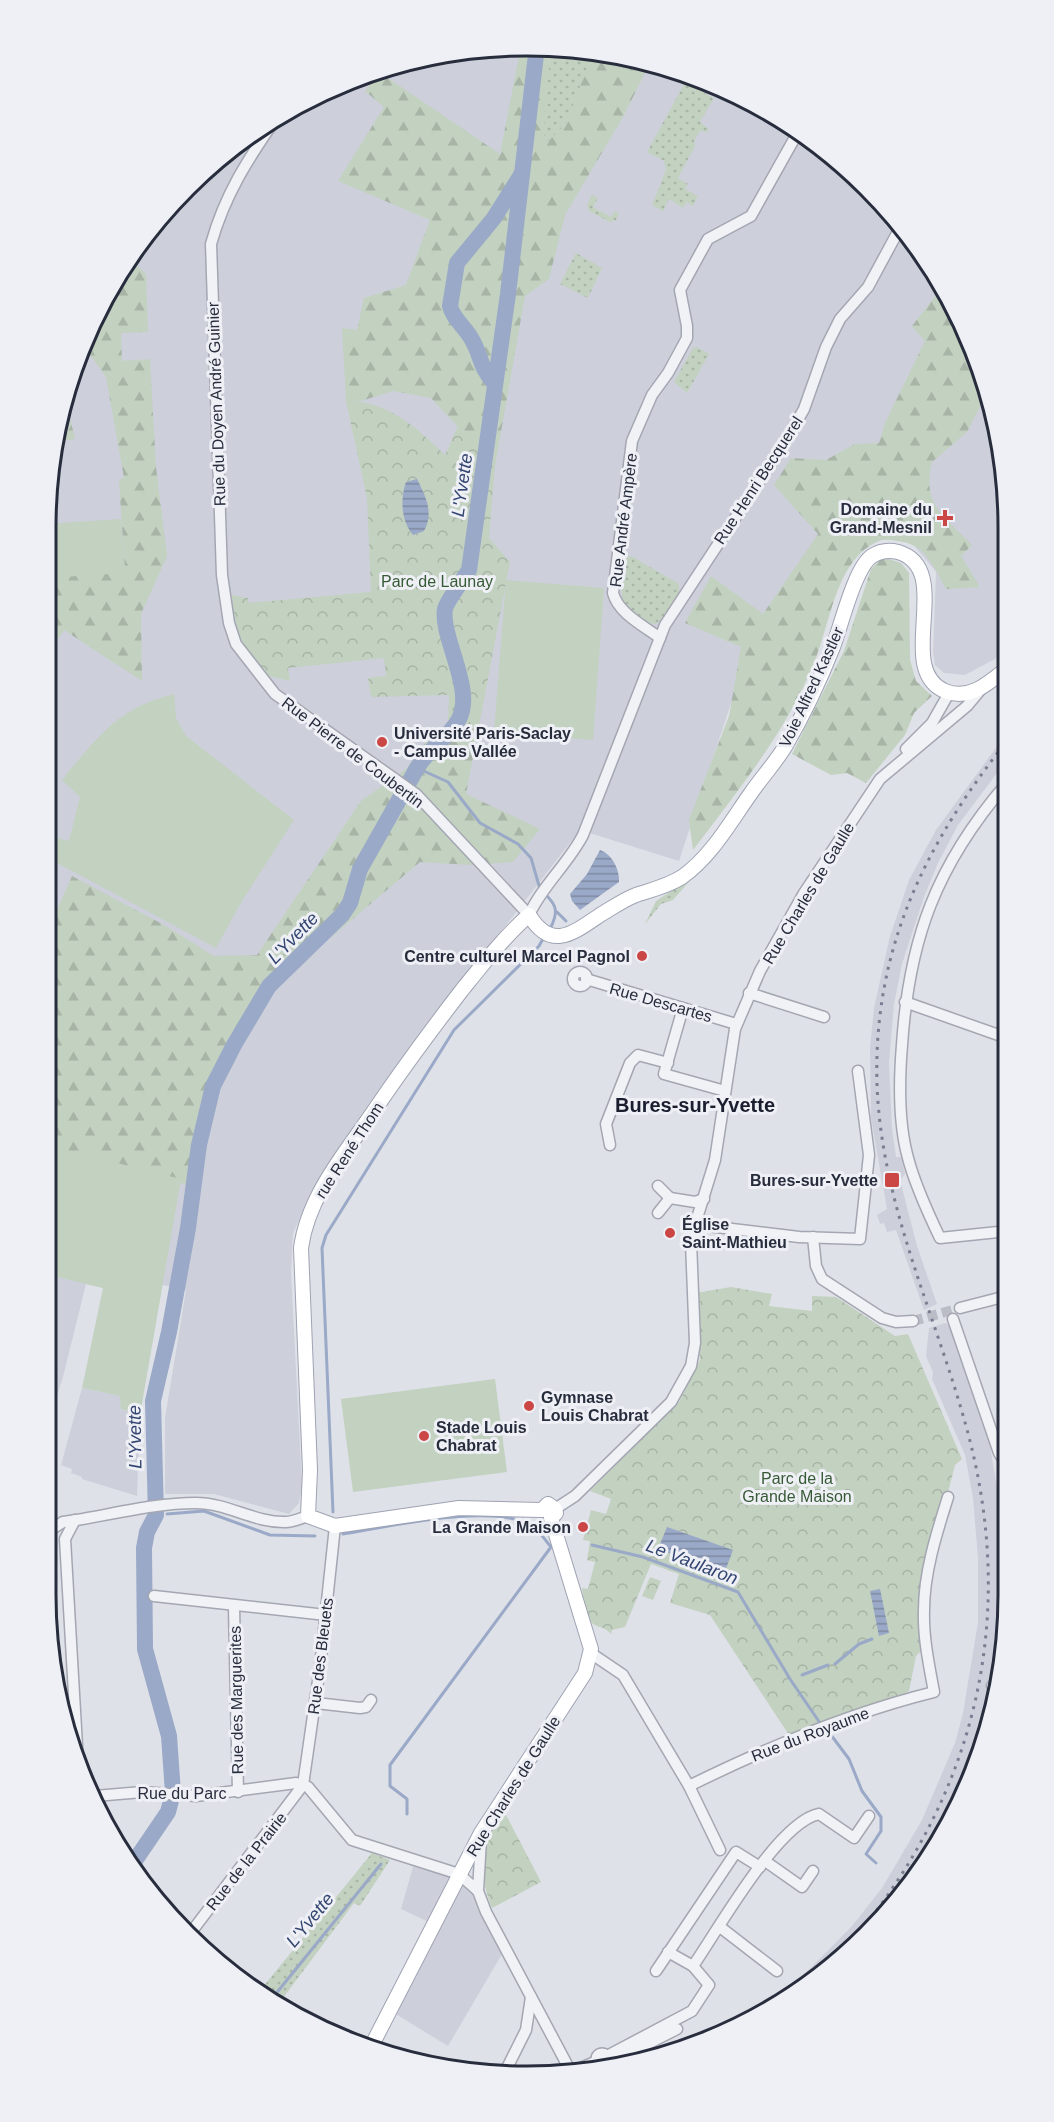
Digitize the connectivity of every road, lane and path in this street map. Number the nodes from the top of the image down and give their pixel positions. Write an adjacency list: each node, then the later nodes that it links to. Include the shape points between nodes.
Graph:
1 (265, 135): 8 (street, Rue du Doyen André Guinier, via 221,209 211,244 224,591 236,644)
2 (794, 139): 4 (street, Rue André Ampère, via 752,216 708,239 680,290 687,338 652,395 632,441 613,593 625,611)
3 (896, 234): 4 (street, Rue Henri Becquerel, via 868,287 840,319 804,409 787,439)
4 (660, 638): 11 (street, via 574,853)
5 (998, 675): 6 (main road, Rue Charles de Gaulle)
6 (982, 688): 7 (main road, Rue Charles de Gaulle); 9 (street, Rue Charles de Gaulle)
7 (949, 693): 9 (street, Rue Charles de Gaulle, via 932,723); 11 (main road, Voie Alfred Kastler, via 933,684 925,672 925,600 917,566 901,553 890,551 870,556 785,746 703,858 683,876 622,901 562,936 545,934)
8 (276, 694): 11 (street, Rue Pierre de Coubertin, via 416,794)
9 (894, 766): 13 (street, Rue Charles de Gaulle, via 868,796 804,893)
10 (998, 794): 14 (street, via 975,823 939,884 914,951)
11 (529, 915): 37 (main road, rue René Thom, via 481,966 410,1058 326,1181 308,1217 300,1266)
12 (586, 979): 15 (street, Rue Descartes)
13 (749, 993): 16 (street); 17 (street, Rue Charles de Gaulle)
14 (905, 1002): 18 (street); 28 (street, via 898,1076 907,1155 940,1238)
15 (683, 1008): 17 (street, Rue Descartes); 19 (street)
16 (824, 1017)
17 (735, 1026): 21 (street, Rue Charles de Gaulle)
18 (998, 1035)
19 (668, 1063): 21 (street, via 664,1074); 22 (street, via 638,1055 630,1063 606,1124)
20 (858, 1071): 29 (street, via 869,1155 860,1239)
21 (724, 1091): 25 (street, via 715,1160)
22 (610, 1145)
23 (658, 1186): 24 (street)
24 (670, 1198): 25 (street, via 695,1202); 26 (street)
25 (704, 1199): 27 (street)
26 (658, 1213)
27 (699, 1225): 29 (street); 36 (street, via 691,1247 695,1343 684,1383 671,1401 570,1501)
28 (998, 1232)
29 (813, 1237): 33 (street, via 816,1266 822,1279 882,1318)
30 (998, 1298): 31 (street)
31 (960, 1308)
32 (953, 1319): 34 (street)
33 (913, 1321)
34 (998, 1450)
35 (948, 1497): 51 (street, Rue du Royaume, via 924,1609 934,1692 816,1730)
36 (549, 1512): 40 (main road, via 459,1508); 46 (main road)
37 (308, 1516): 38 (street, via 287,1522 271,1521 206,1503 142,1507); 40 (main road)
38 (75, 1520): 39 (street); 42 (street)
39 (56, 1526)
40 (335, 1526): 45 (street, Rue des Bleuets)
41 (56, 1533): 42 (street)
42 (65, 1539): 49 (street)
43 (154, 1596): 44 (street)
44 (234, 1607): 45 (street); 52 (street, Rue des Marguerites)
45 (326, 1615): 48 (street, Rue des Bleuets)
46 (592, 1654): 51 (street, via 623,1675); 55 (main road, Rue Charles de Gaulle, via 585,1673)
47 (371, 1700): 48 (street, via 360,1708)
48 (316, 1703): 50 (street, Rue des Bleuets)
49 (76, 1731)
50 (303, 1785): 52 (street, Rue du Parc); 59 (street, via 314,1792 352,1840); 63 (street, Rue de la Prairie)
51 (689, 1785): 56 (street)
52 (238, 1792): 53 (street, Rue du Parc)
53 (100, 1796)
54 (869, 1816): 57 (street, via 854,1838 819,1814 807,1816 775,1845)
55 (481, 1833): 59 (main road, Rue Charles de Gaulle); 60 (street)
56 (720, 1850)
57 (762, 1864): 58 (street, via 802,1887); 62 (street); 64 (street, via 736,1852)
58 (813, 1870)
59 (459, 1874): 60 (street, via 468,1871); 61 (street); 70 (main road, Rue Charles de Gaulle)
60 (477, 1875): 61 (street)
61 (478, 1891): 68 (street)
62 (720, 1927): 65 (street); 67 (street)
63 (194, 1928)
64 (668, 1952): 65 (street); 66 (street)
65 (693, 1966): 72 (street, via 709,1985 692,2011)
66 (656, 1971)
67 (777, 1971)
68 (531, 1997): 73 (street); 74 (street, via 526,2030)
69 (677, 2030): 71 (street)
70 (374, 2041)
71 (625, 2056)
72 (604, 2059)
73 (567, 2064)
74 (508, 2065)

